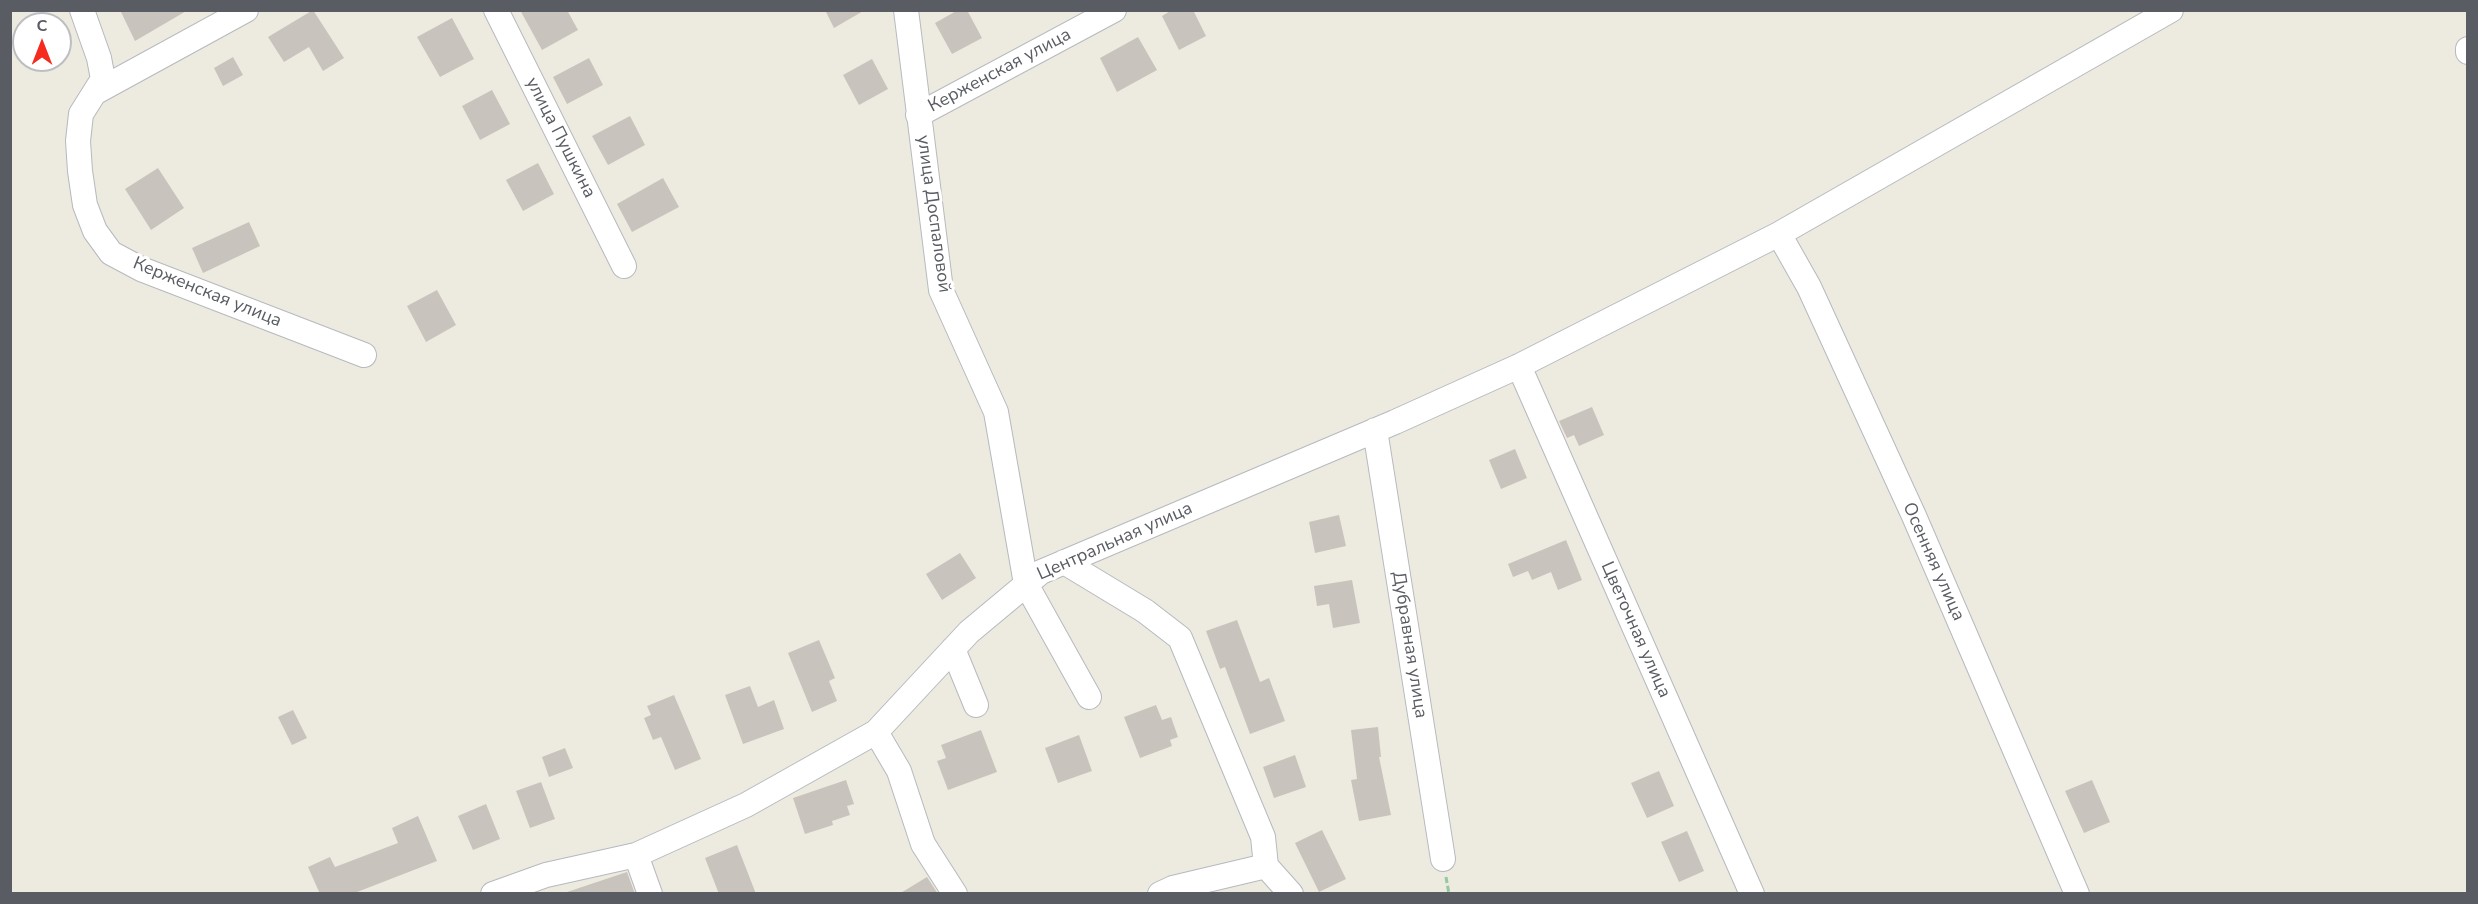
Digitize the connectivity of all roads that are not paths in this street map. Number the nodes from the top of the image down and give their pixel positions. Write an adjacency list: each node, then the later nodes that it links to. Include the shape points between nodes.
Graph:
1 (82, 10): 7 (street, via 103,78)
2 (246, 10): 7 (street)
3 (496, 10): 10 (street, улица Пушкина)
4 (906, 10): 8 (street, улица Доспаловой)
5 (1114, 10): 8 (street, Керженская улица)
6 (2171, 10): 9 (street, Центральная улица)
7 (96, 92): 11 (street, Керженская улица, via 81,114 80,171 94,231 111,253 141,269)
8 (918, 115): 15 (street, улица Доспаловой, via 941,290 996,412)
9 (1779, 234): 12 (street, Центральная улица); 29 (street, Осенняя улица, via 1809,287 1914,516)
10 (624, 266)
11 (364, 355)
12 (1518, 366): 13 (street, Центральная улица); 28 (street, Цветочная улица)
13 (1375, 430): 14 (street, Центральная улица); 21 (street, Дубравная улица)
14 (1064, 562): 15 (street, Центральная улица); 22 (street, via 1145,610 1180,638 1263,837)
15 (1026, 584): 16 (street, Центральная улица); 17 (street, улица Доспаловой)
16 (953, 649): 18 (street); 19 (street, Центральная улица)
17 (1089, 697)
18 (976, 705)
19 (876, 732): 20 (street, Центральная улица, via 746,805); 25 (street, via 899,771 923,844)
20 (636, 855): 23 (street, Центральная улица, via 546,876); 24 (street)
21 (1443, 859)
22 (1266, 866): 26 (street); 27 (street)
23 (493, 894)
24 (650, 894)
25 (955, 894)
26 (1160, 894)
27 (1291, 894)
28 (1752, 894)
29 (2077, 894)

